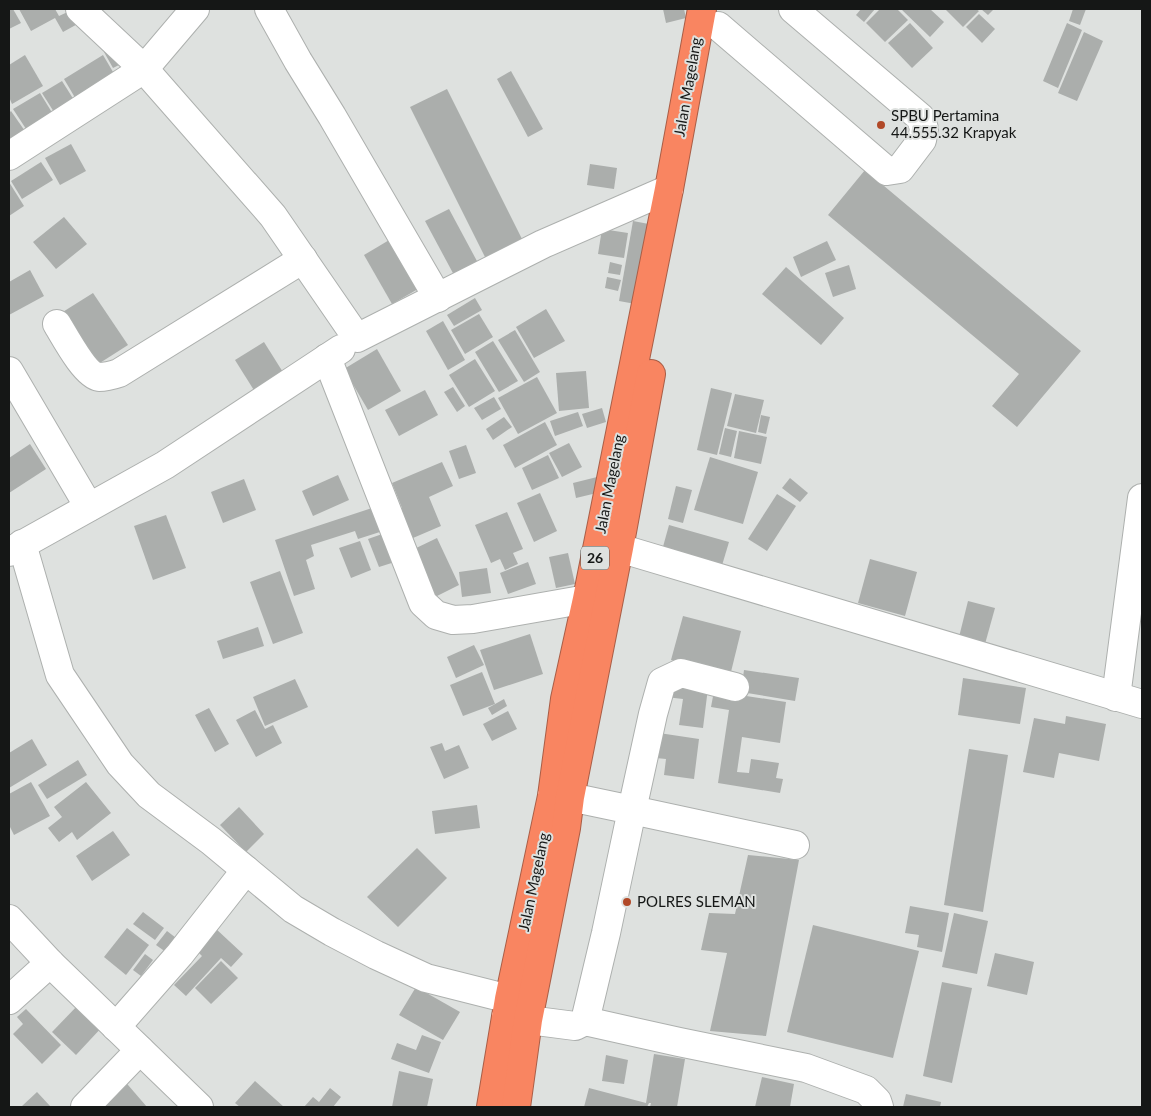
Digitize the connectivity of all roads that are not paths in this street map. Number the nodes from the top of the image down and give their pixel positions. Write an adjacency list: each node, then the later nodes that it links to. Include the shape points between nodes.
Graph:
1 (80, 9): 6 (street)
2 (195, 9): 6 (street)
3 (269, 9): 10 (street)
4 (793, 9): 5 (street, via 921,118 922,140 900,169 887,171)
5 (714, 14): 8 (highway, Jalan Magelang / 26); 18 (highway, Jalan Magelang / 26)
6 (144, 69): 7 (street); 9 (street, via 273,216)
7 (9, 156)
8 (669, 189): 10 (street, via 543,244); 19 (highway, Jalan Magelang / 26)
9 (303, 259): 11 (street, via 119,373 98,377 92,374 84,367); 12 (street)
10 (438, 298): 12 (street)
11 (57, 324)
12 (357, 338): 13 (street)
13 (327, 358): 16 (street, via 165,465); 19 (street, via 423,602 436,615 453,620 473,618)
14 (9, 371): 16 (street)
15 (1142, 498): 21 (street)
16 (89, 507): 17 (street)
17 (15, 548): 26 (street, via 60,675 120,764 149,795)
18 (619, 548): 21 (street); 23 (highway, Jalan Magelang / 26)
19 (587, 599): 23 (highway, Jalan Magelang / 26, via 565,699)
20 (734, 687): 24 (street, via 681,673 662,682)
21 (1116, 697): 22 (street)
22 (1142, 704)
23 (561, 797): 24 (street); 30 (highway, Jalan Magelang / 26)
24 (632, 810): 25 (street); 31 (street)
25 (794, 845)
26 (246, 870): 30 (street, via 293,909 332,932 426,978); 32 (street, via 180,954)
27 (9, 919): 28 (street)
28 (50, 963): 29 (street); 32 (street)
29 (9, 1000)
30 (515, 1012): 31 (street, via 575,1026); 36 (highway, Jalan Magelang / 26); 37 (highway, Jalan Magelang / 26)
31 (585, 1021): 38 (street, via 806,1068 866,1090)
32 (116, 1027): 33 (street)
33 (140, 1050): 34 (street); 35 (street)
34 (85, 1107)
35 (199, 1107)
36 (491, 1107)
37 (516, 1107)
38 (879, 1107)

